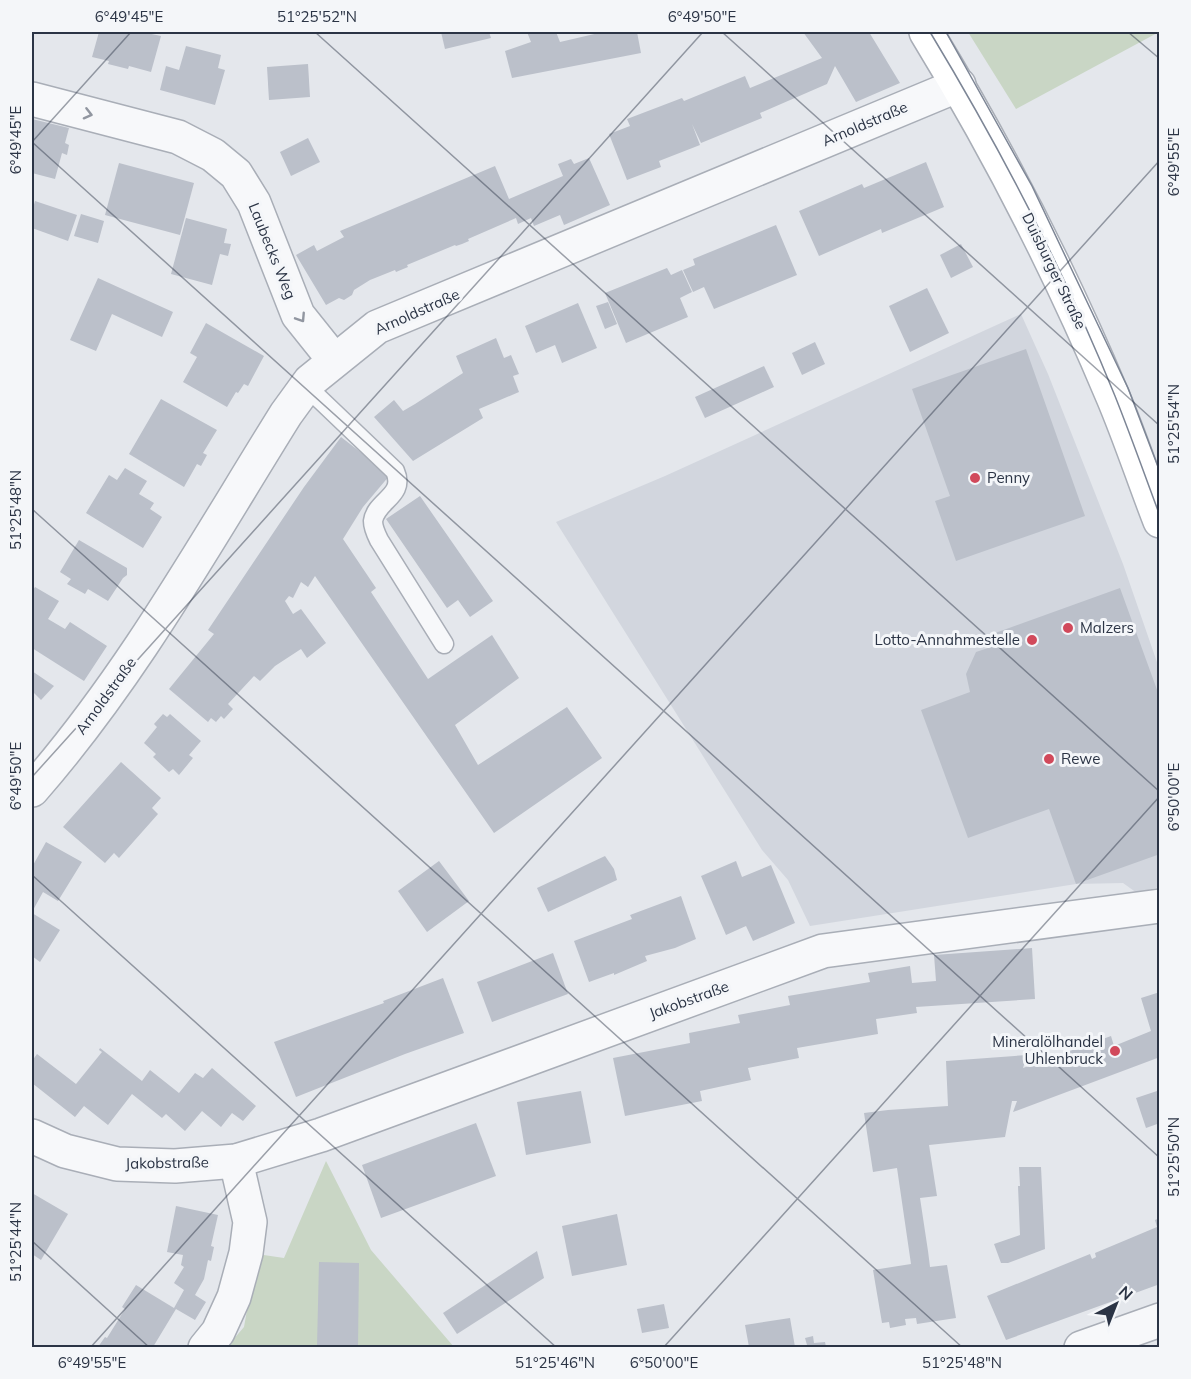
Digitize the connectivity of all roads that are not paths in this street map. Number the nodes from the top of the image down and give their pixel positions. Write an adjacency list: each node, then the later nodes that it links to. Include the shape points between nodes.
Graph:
1 (926, 32): 2 (main road, Duisburger Straße)
2 (959, 85): 4 (street, Arnoldstraße, via 377,327); 6 (main road, Duisburger Straße, via 1048,252 1114,398)
3 (32, 99): 4 (street, Laubecks Weg, one-way to 4, via 178,137 213,155 236,174 254,204 298,315)
4 (334, 360): 5 (street, Arnoldstraße)
5 (306, 386): 7 (lane, via 395,471 398,486 374,519 374,527); 8 (street, Arnoldstraße, via 136,654)
6 (1160, 521)
7 (444, 644)
8 (32, 790)
9 (1160, 906): 11 (street, Jakobstraße, via 823,951 332,1131)
10 (32, 1136): 11 (street, Jakobstraße, via 65,1151 117,1164 175,1166)
11 (236, 1161): 13 (street, via 250,1222 246,1253 234,1297 218,1332)
12 (1160, 1320): 14 (street)
13 (205, 1347)
14 (1081, 1347)

